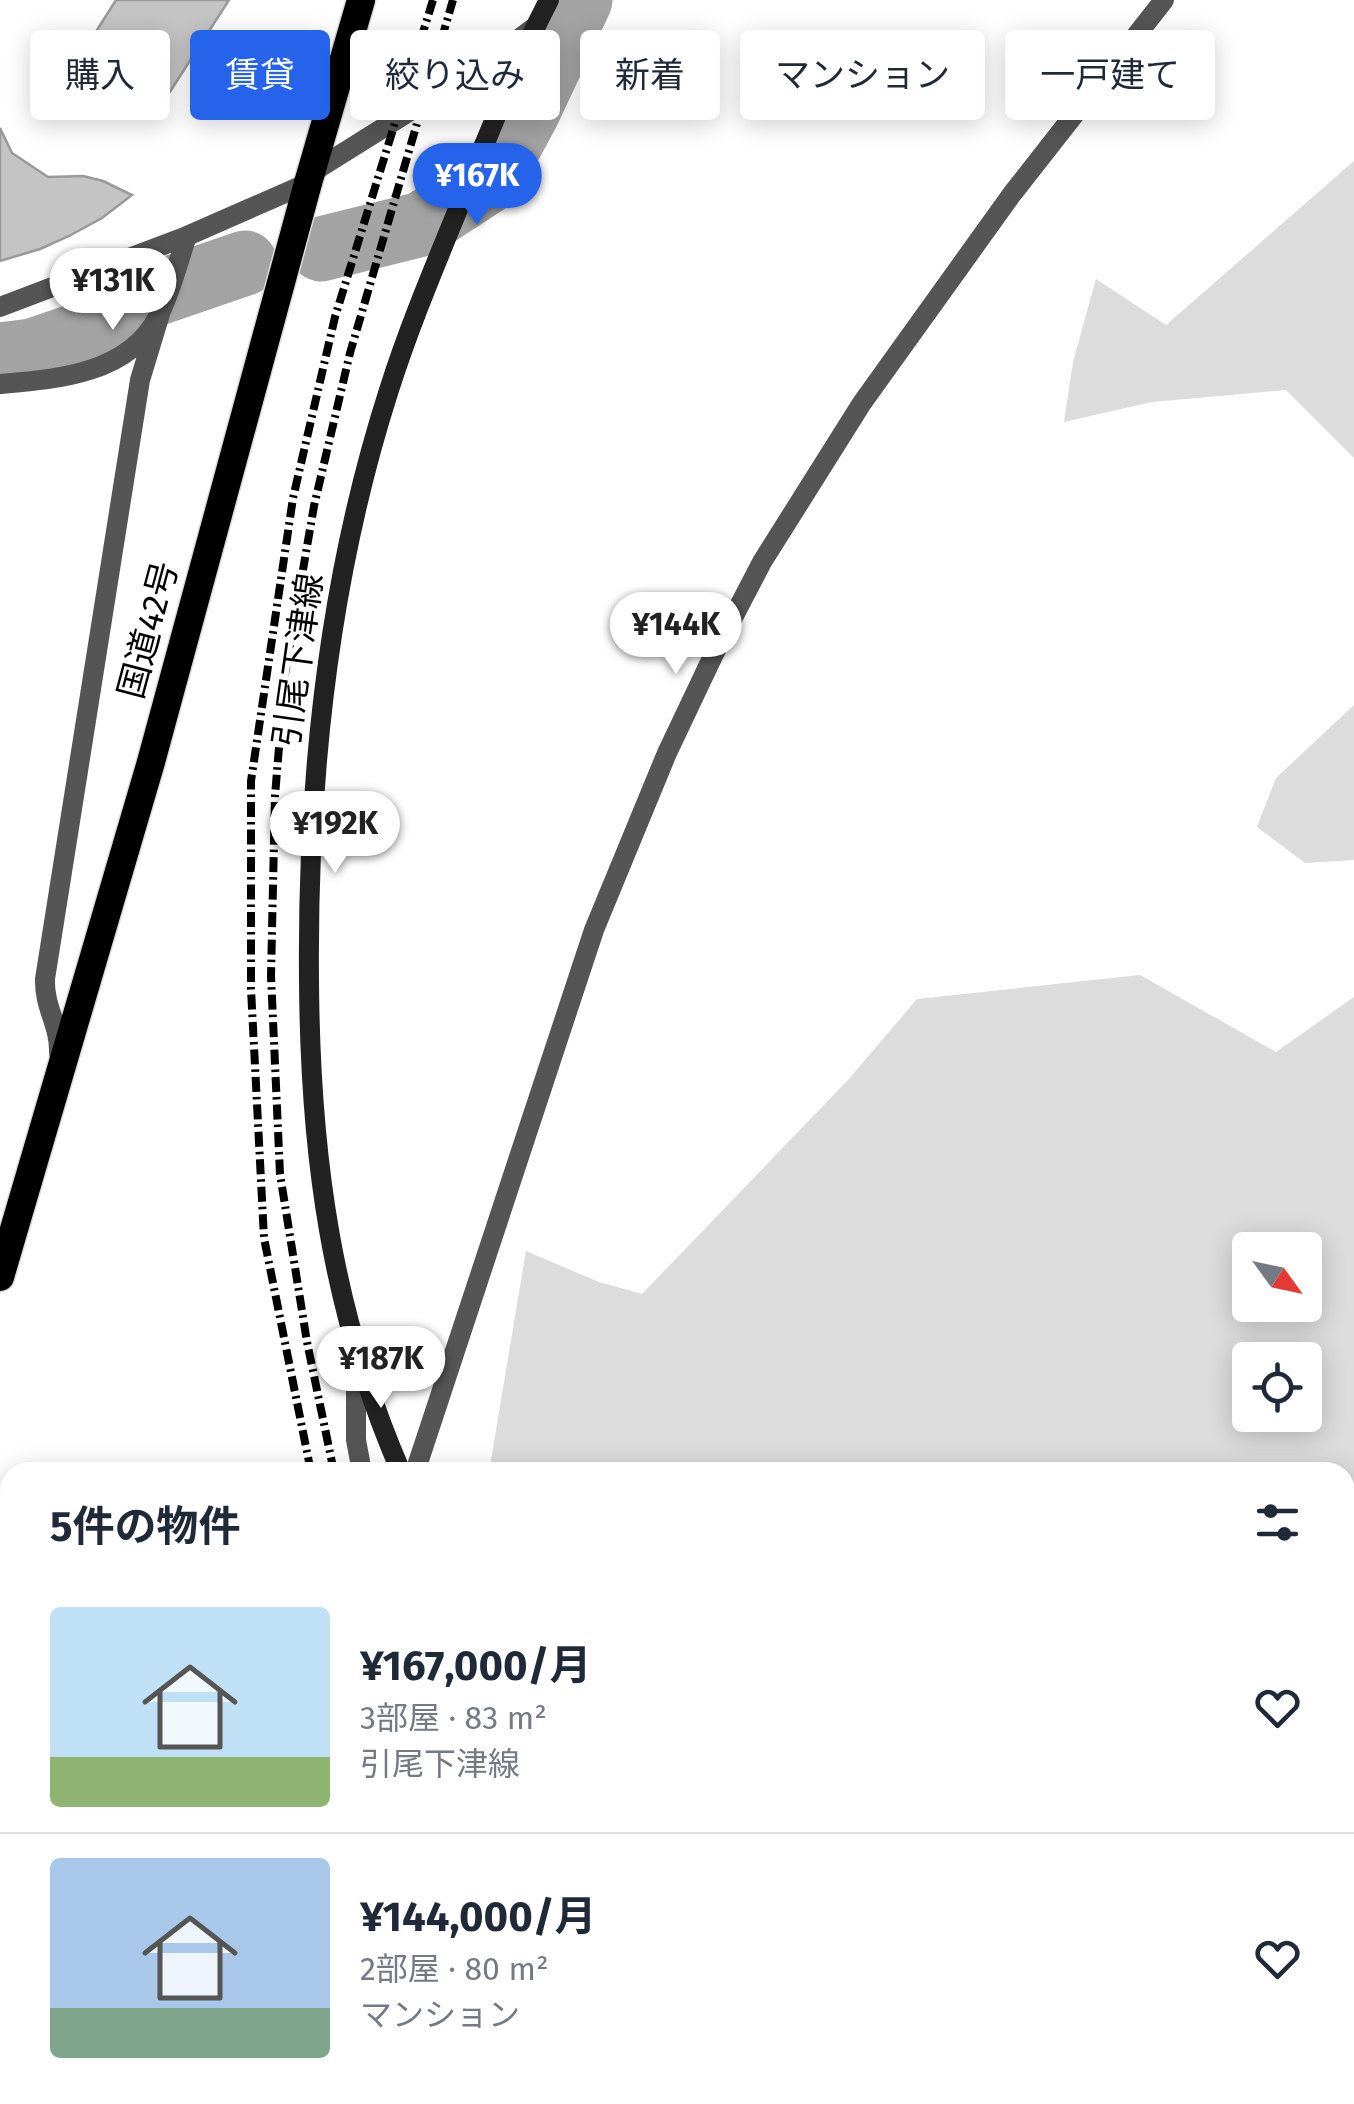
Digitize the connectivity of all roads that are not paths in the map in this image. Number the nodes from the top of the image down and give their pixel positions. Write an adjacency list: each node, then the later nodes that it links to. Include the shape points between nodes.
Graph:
1 (361, 0): 5 (highway, 国道42号)
2 (549, 0): 4 (main road, 引尾下津線)
3 (1164, 0): 15 (street, via 1012,194 862,403 713,656 594,930)
4 (536, 26): 5 (street); 12 (main road, 引尾下津線, via 389,390 349,538 329,652 311,842 309,1052 330,1245)
5 (309, 178): 6 (street); 10 (highway, 国道42号)
6 (187, 236): 7 (street); 8 (street)
7 (0, 308)
8 (160, 314): 9 (street, via 148,335 116,362); 10 (street, via 140,380 45,980 46,1007 60,1040)
9 (0, 384)
10 (55, 1090): 11 (highway, 国道42号)
11 (0, 1278)
12 (356, 1354): 13 (street); 14 (main road, 引尾下津線)
13 (360, 1462)
14 (397, 1462)
15 (418, 1462)

